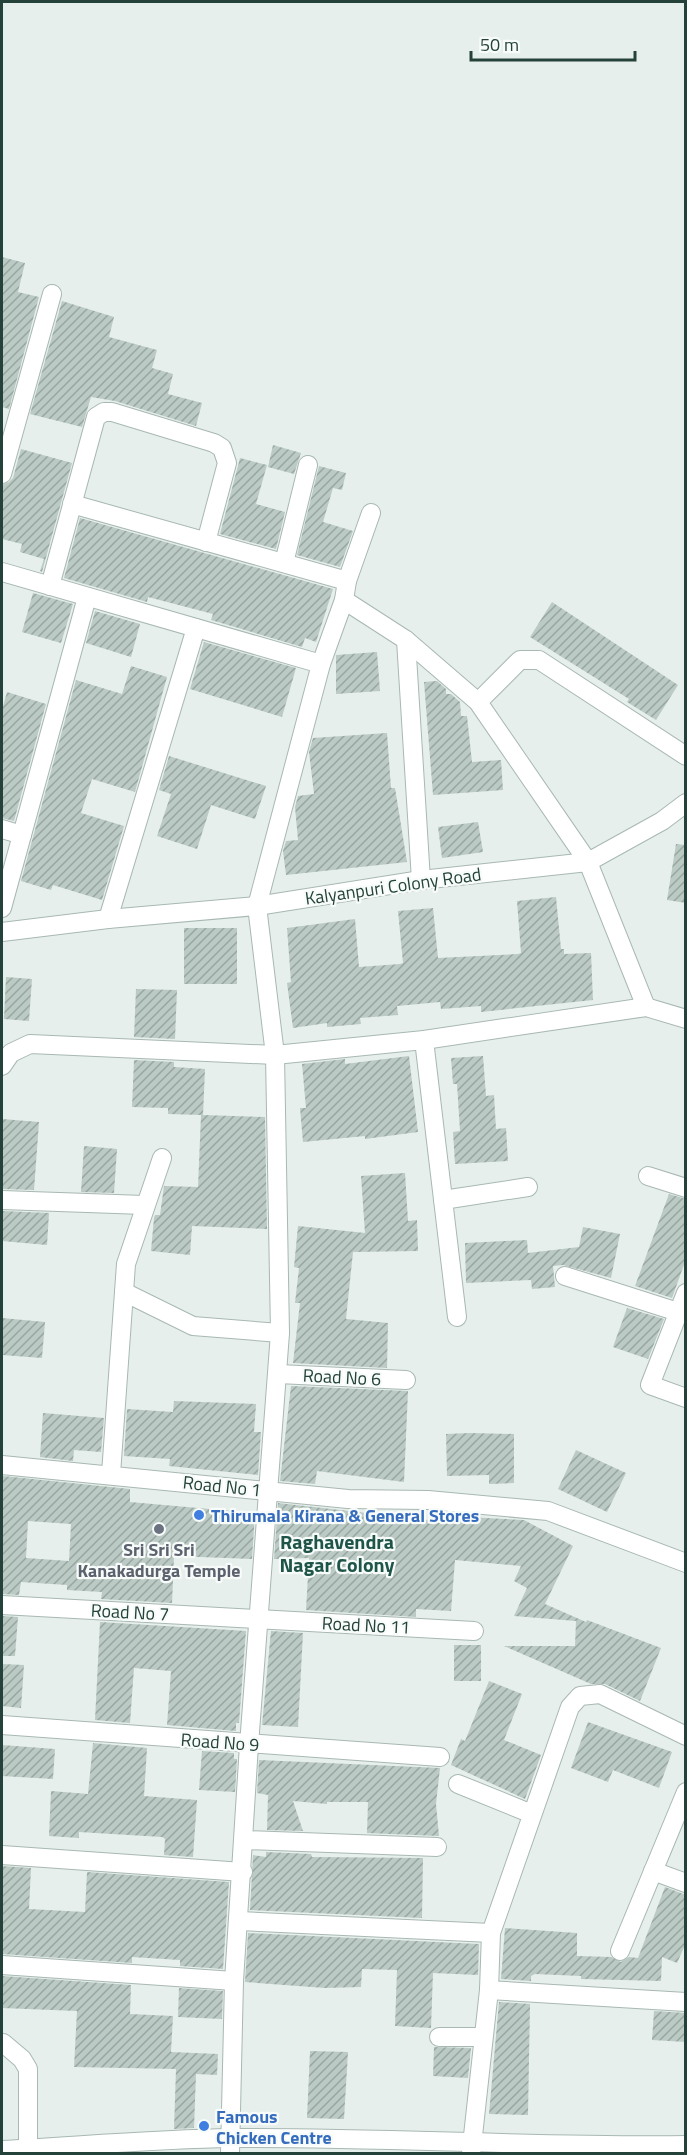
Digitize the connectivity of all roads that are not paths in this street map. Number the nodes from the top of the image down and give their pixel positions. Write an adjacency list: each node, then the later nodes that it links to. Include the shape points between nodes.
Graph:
1 (52, 294): 3 (street)
2 (309, 465): 7 (street)
3 (2, 474)
4 (72, 504): 6 (street); 6 (street, via 96,417 112,412 222,448 227,462); 10 (street)
5 (371, 513): 9 (street)
6 (207, 542): 7 (street)
7 (284, 563): 9 (street)
8 (2, 572): 10 (street)
9 (347, 581): 12 (street)
10 (50, 586): 11 (street)
11 (87, 597): 13 (street); 20 (street)
12 (344, 600): 14 (street); 15 (street)
13 (196, 628): 15 (street); 25 (street)
14 (406, 640): 16 (street); 22 (street)
15 (321, 664): 23 (street)
16 (478, 702): 17 (street, via 520,660 539,660); 21 (street)
17 (686, 756)
18 (686, 803): 21 (street, via 662,821)
19 (2, 829): 20 (street)
20 (22, 835): 24 (street)
21 (588, 861): 22 (street, Kalyanpuri Colony Road); 27 (street)
22 (421, 880): 23 (street, Kalyanpuri Colony Road)
23 (257, 906): 25 (street, Kalyanpuri Colony Road); 30 (street)
24 (2, 908)
25 (108, 919): 26 (street, Kalyanpuri Colony Road)
26 (2, 932)
27 (646, 1007): 28 (street); 29 (street)
28 (686, 1019)
29 (424, 1040): 30 (street); 37 (street)
30 (275, 1055): 31 (street, via 30,1044); 44 (street)
31 (3, 1060)
32 (162, 1158): 38 (street)
33 (648, 1176): 35 (street)
34 (528, 1187): 37 (street)
35 (686, 1188)
36 (2, 1200): 38 (street)
37 (443, 1200): 43 (street)
38 (144, 1206): 40 (street, via 126,1264)
39 (565, 1276): 42 (street)
40 (124, 1292): 44 (street, via 193,1326); 49 (street)
41 (686, 1293): 42 (street)
42 (678, 1312): 47 (street, via 650,1385)
43 (457, 1317)
44 (280, 1333): 45 (street)
45 (278, 1374): 46 (street, Road No 6); 50 (street)
46 (406, 1380)
47 (686, 1398)
48 (2, 1465): 49 (street, Road No 1)
49 (111, 1474): 50 (street, Road No 1)
50 (267, 1491): 51 (street, Road No 1, via 548,1511); 53 (street)
51 (686, 1563)
52 (2, 1605): 53 (street, Road No 7)
53 (258, 1619): 54 (street, Road No 11); 57 (street)
54 (474, 1631)
55 (2, 1725): 57 (street, Road No 9)
56 (686, 1736): 61 (street, via 600,1694 580,1696 570,1707)
57 (249, 1745): 58 (street, Road No 9); 62 (street)
58 (440, 1757)
59 (458, 1784): 61 (street)
60 (686, 1792): 65 (street)
61 (532, 1814): 69 (street)
62 (244, 1840): 63 (street); 66 (street)
63 (437, 1847)
64 (2, 1855): 66 (street)
65 (653, 1871): 67 (street); 70 (street)
66 (243, 1872): 68 (street)
67 (686, 1883)
68 (239, 1921): 69 (street); 72 (street)
69 (491, 1933): 73 (street)
70 (620, 1951)
71 (2, 1965): 72 (street)
72 (234, 1981): 79 (street)
73 (489, 1990): 74 (street); 76 (street)
74 (686, 2002)
75 (439, 2037): 76 (street)
76 (483, 2037): 81 (street)
77 (3, 2043): 82 (street, via 28,2069)
78 (686, 2145): 84 (street)
79 (230, 2146): 80 (street); 82 (street)
80 (366, 2147): 81 (street)
81 (471, 2147): 84 (street)
82 (28, 2149): 83 (street)
83 (2, 2150)
84 (584, 2150)

